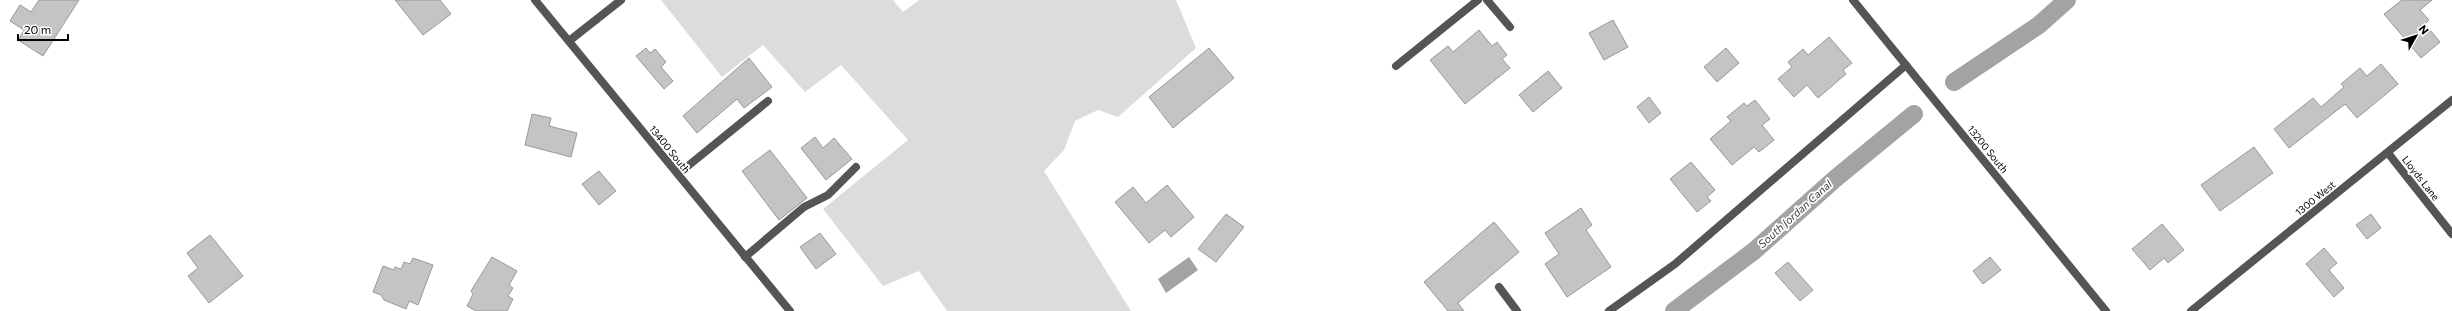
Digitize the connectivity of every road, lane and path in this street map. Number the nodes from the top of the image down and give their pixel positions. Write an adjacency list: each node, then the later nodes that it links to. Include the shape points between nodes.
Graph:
1 (535, 0): 7 (street, 13400 South)
2 (621, 0): 7 (street)
3 (1478, 0): 9 (street)
4 (1487, 0): 6 (street)
5 (1854, 0): 8 (street, 13200 South)
6 (1510, 27)
7 (569, 41): 14 (street, 13400 South)
8 (1906, 65): 20 (street, via 1675,264); 21 (street, 13200 South)
9 (1396, 66)
10 (2452, 100): 12 (street, 1300 West)
11 (768, 101): 14 (street)
12 (2388, 153): 15 (street, Lloyds Lane); 22 (street, 1300 West)
13 (856, 167): 16 (street, via 828,195 804,207)
14 (678, 174): 16 (street, 13400 South)
15 (2452, 234)
16 (745, 257): 18 (street, 13400 South)
17 (1499, 287): 19 (street)
18 (790, 311)
19 (1517, 311)
20 (1609, 311)
21 (2106, 311)
22 (2191, 311)

